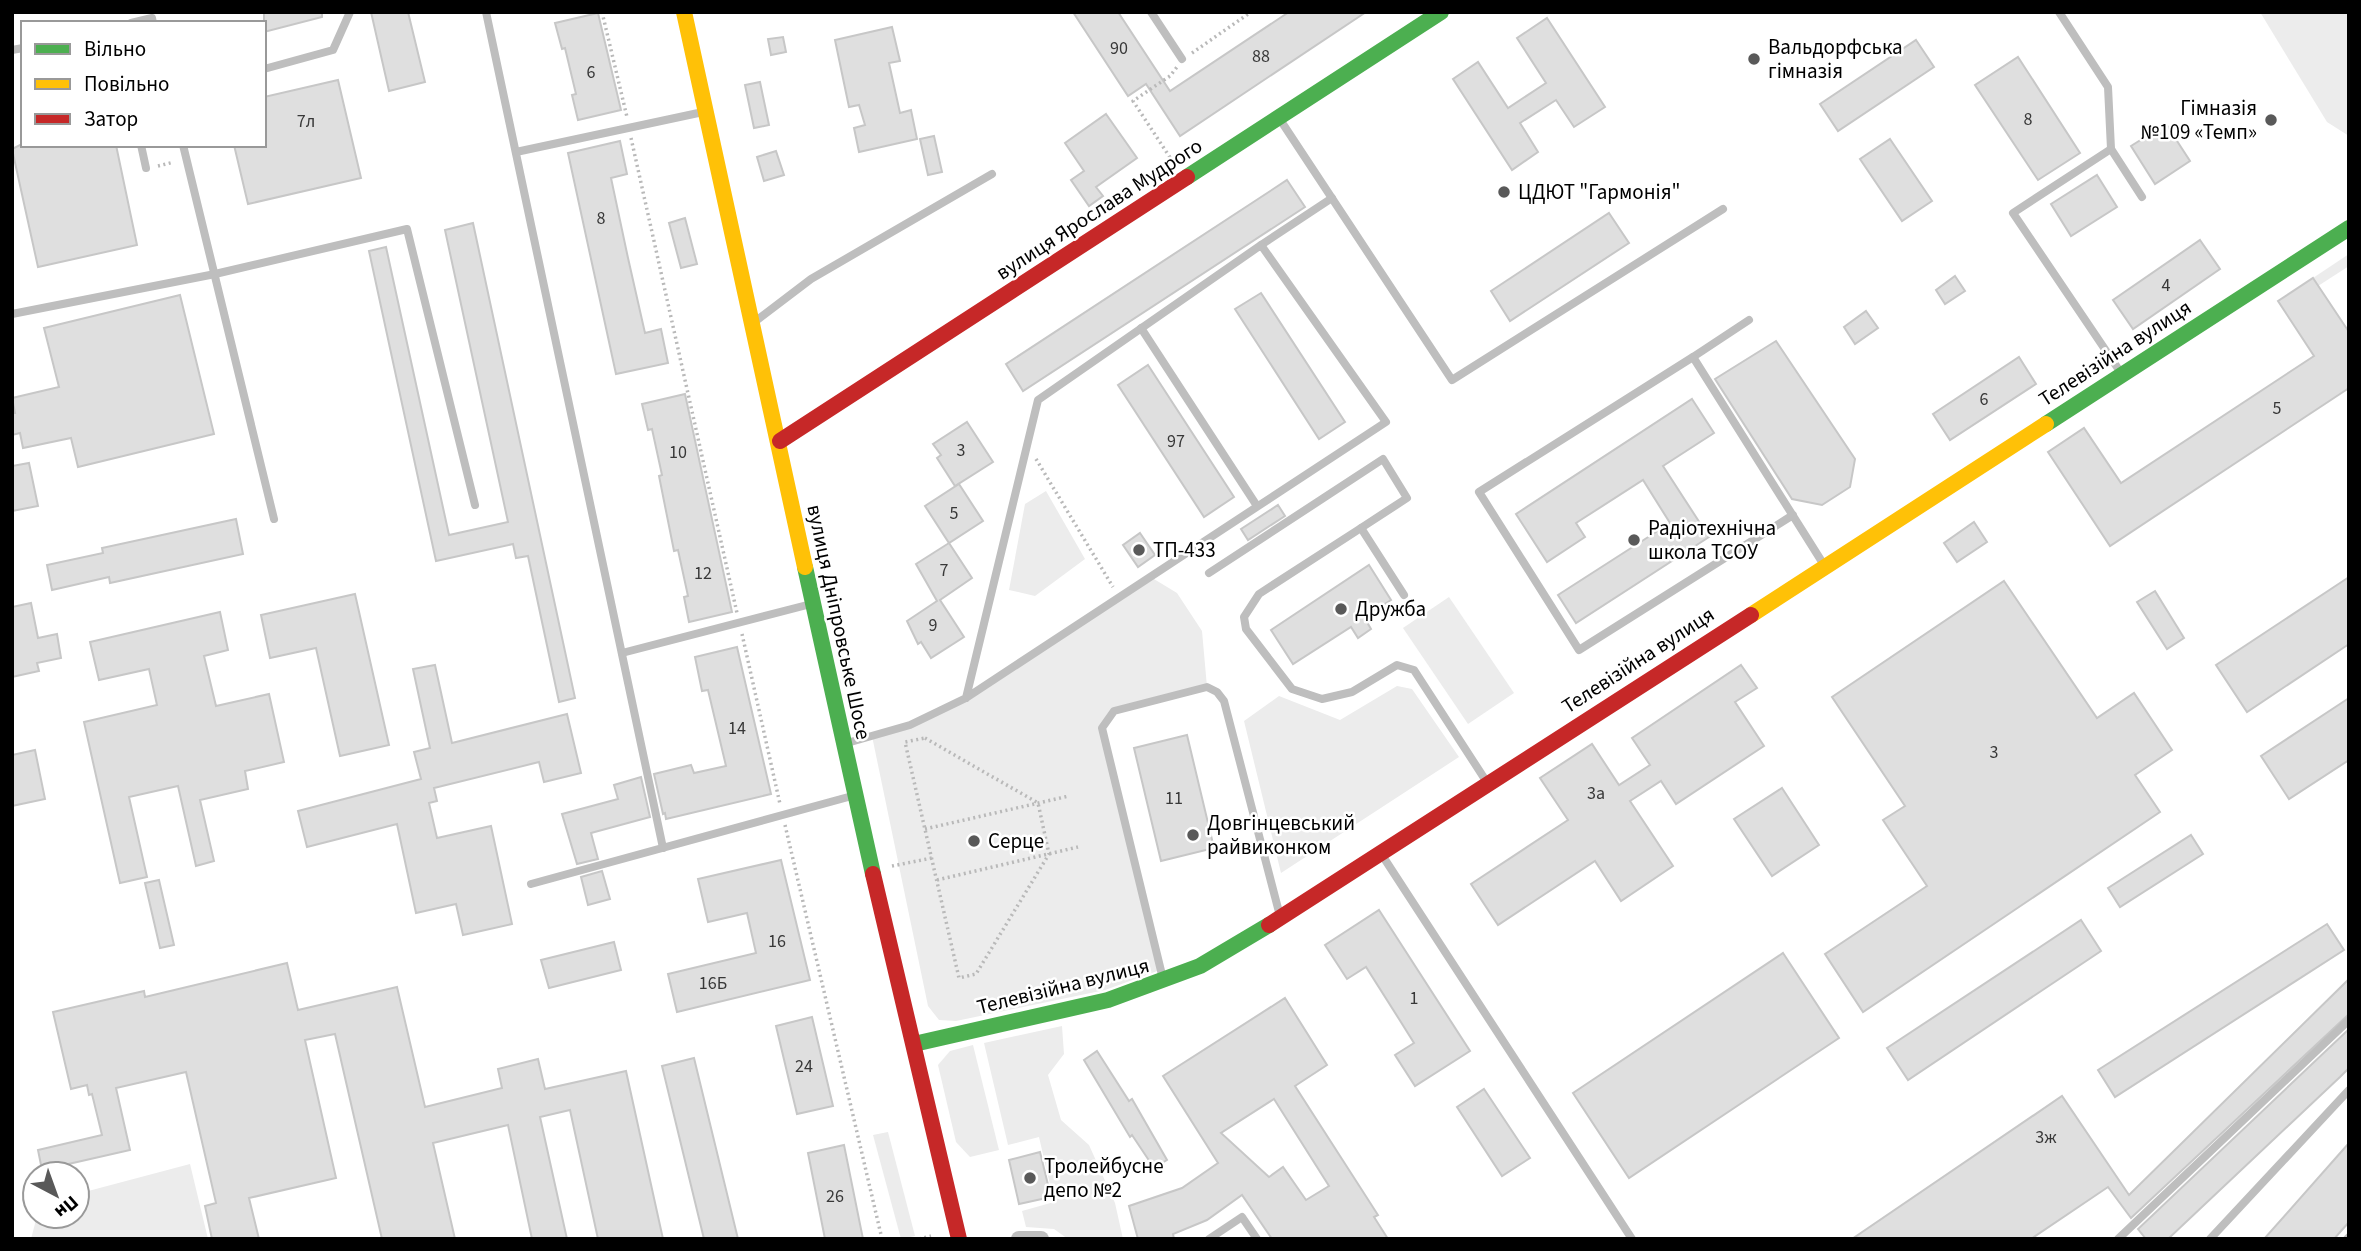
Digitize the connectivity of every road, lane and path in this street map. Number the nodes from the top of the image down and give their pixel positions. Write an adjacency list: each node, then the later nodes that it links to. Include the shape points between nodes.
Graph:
1 (350, 12): 9 (lane, via 333,50)
2 (486, 12): 15 (lane)
3 (684, 12): 10 (street, вулиця Дніпровське Шосе)
4 (1151, 12): 8 (lane)
5 (1251, 12): 8 (path)
6 (1441, 12): 11 (street, вулиця Ярослава Мудрого)
7 (2059, 12): 14 (lane, via 2108,87)
8 (1182, 59): 19 (path, via 1171,76 1133,101)
9 (266, 68)
10 (706, 111): 15 (lane); 28 (street, вулиця Дніпровське Шосе)
11 (1279, 118): 19 (street, вулиця Ярослава Мудрого); 21 (lane)
12 (141, 147): 17 (lane)
13 (184, 147): 16 (lane)
14 (2112, 149): 20 (lane); 31 (lane, via 2013,213)
15 (516, 152): 44 (lane)
16 (187, 159): 17 (path); 25 (lane)
17 (146, 168)
18 (992, 174): 28 (lane, via 811,279)
19 (1184, 179): 32 (street, вулиця Ярослава Мудрого)
20 (2142, 197)
21 (1332, 198): 22 (lane, via 1452,380); 24 (lane)
22 (1723, 209)
23 (2349, 228): 31 (street, Телевізійна вулиця)
24 (1261, 245): 29 (lane); 35 (lane, via 1386,422)
25 (215, 274): 26 (lane); 34 (lane, via 407,229); 37 (lane)
26 (12, 314)
27 (1749, 320): 30 (lane)
28 (753, 323): 32 (street, вулиця Дніпровське Шосе)
29 (1141, 328): 33 (lane, via 1038,400); 35 (lane)
30 (1693, 357): 36 (lane); 36 (lane, via 1479,492 1572,639 1579,650)
31 (2121, 373): 39 (street, Телевізійна вулиця)
32 (780, 441): 43 (street, вулиця Дніпровське Шосе)
33 (1027, 446): 42 (path); 45 (lane)
34 (475, 505)
35 (1257, 506): 42 (lane)
36 (1793, 515): 39 (lane)
37 (274, 519)
38 (1361, 528): 40 (lane, via 1407,498 1383,459); 41 (lane); 47 (lane, via 1259,594 1244,617 1246,629 1292,689 1322,699 1352,692 1397,665 1414,670)
39 (1825, 565): 47 (street, Телевізійна вулиця)
40 (1209, 573)
41 (1405, 595)
42 (1118, 596): 45 (lane)
43 (814, 604): 44 (lane); 46 (street, вулиця Дніпровське Шосе)
44 (622, 653): 53 (lane)
45 (965, 698): 46 (lane, via 910,725)
46 (844, 744): 48 (street, вулиця Дніпровське Шосе)
47 (1488, 784): 54 (street, Телевізійна вулиця)
48 (855, 796): 53 (lane); 57 (street, вулиця Дніпровське Шосе)
49 (1069, 796): 50 (path)
50 (1038, 803): 51 (path); 51 (path, via 925,737 905,742); 55 (path)
51 (925, 829): 56 (path)
52 (1078, 847): 55 (path)
53 (663, 848): 59 (lane)
54 (1380, 853): 60 (street, Телевізійна вулиця); 72 (lane)
55 (1049, 854): 58 (path); 58 (path, via 976,974 968,976 959,978)
56 (932, 858): 57 (path); 58 (path)
57 (872, 869): 63 (street, вулиця Дніпровське Шосе)
58 (937, 880)
59 (531, 884)
60 (1281, 918): 61 (street, Телевізійна вулиця); 61 (lane, via 1224,701 1217,692 1207,687 1114,710 1102,728)
61 (1164, 981): 63 (street, Телевізійна вулиця, via 1108,1000)
62 (2349, 1020): 73 (lane)
63 (914, 1044): 67 (street, вулиця Дніпровське Шосе)
64 (2348, 1092): 74 (lane)
65 (931, 1236): 66 (path)
66 (919, 1239)
67 (959, 1239)
68 (1019, 1239): 69 (street)
69 (1041, 1239)
70 (1209, 1239): 71 (lane, via 1242,1217)
71 (1257, 1239)
72 (1632, 1239)
73 (2118, 1239)
74 (2210, 1239)

